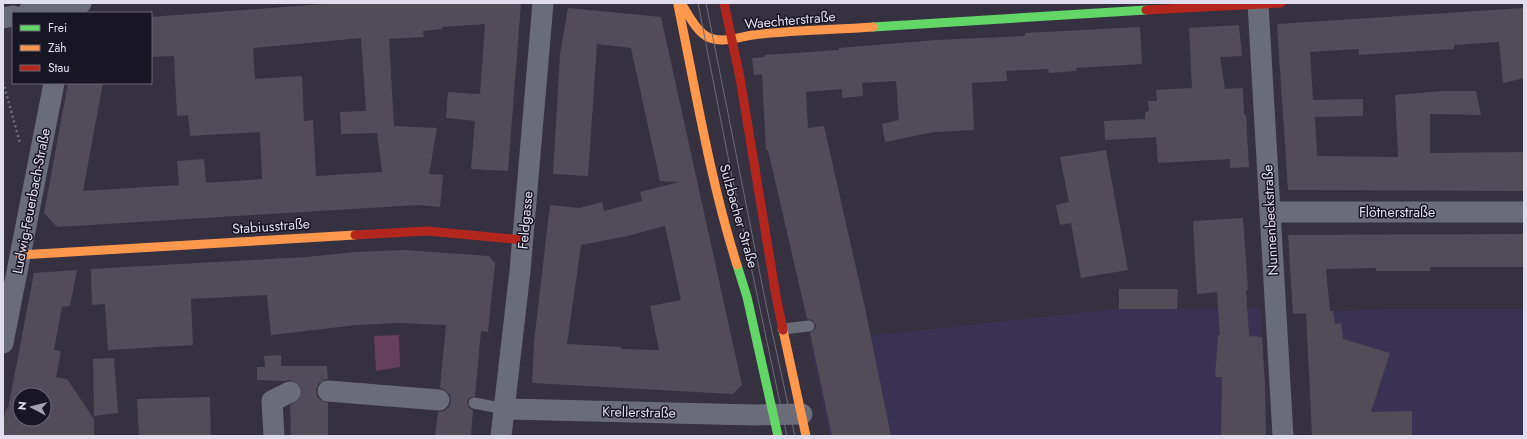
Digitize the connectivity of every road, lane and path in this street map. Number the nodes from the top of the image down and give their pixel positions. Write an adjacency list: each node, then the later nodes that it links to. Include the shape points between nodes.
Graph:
1 (543, 3): 15 (street, Feldgasse)
2 (677, 3): 26 (street, Sulzbacher Straße, via 714,184 747,297)
3 (681, 3): 9 (street, Waechterstraße, via 704,36 714,40)
4 (1281, 3): 6 (street, Waechterstraße)
5 (725, 4): 9 (street, Sulzbacher Straße)
6 (1258, 4): 9 (street, Waechterstraße, via 958,21 753,35); 13 (street, Nunnenbeckstraße)
7 (72, 6): 8 (street)
8 (33, 12)
9 (732, 39): 18 (street, Sulzbacher Straße)
10 (3, 82): 12 (path, via 20,144)
11 (54, 84): 12 (street, Ludwig-Feuerbach-Straße)
12 (41, 147): 16 (street, Ludwig-Feuerbach-Straße)
13 (1270, 212): 14 (street, Flötnerstraße); 31 (street, Nunnenbeckstraße)
14 (1524, 212)
15 (523, 240): 16 (street, Stabiusstraße, via 427,231); 24 (street, Feldgasse)
16 (20, 255): 19 (street, Ludwig-Feuerbach-Straße)
17 (809, 326): 18 (lane)
18 (783, 329): 25 (street, Sulzbacher Straße)
19 (3, 343)
20 (328, 391): 22 (street)
21 (290, 392): 27 (street, via 272,401)
22 (439, 400)
23 (474, 403): 24 (lane)
24 (505, 409): 26 (street, Krellerstraße); 28 (street, Feldgasse)
25 (802, 414): 26 (street, Krellerstraße); 30 (street, Sulzbacher Straße)
26 (773, 415): 29 (street, Sulzbacher Straße)
27 (274, 436)
28 (501, 436)
29 (778, 436)
30 (806, 436)
31 (1283, 436)

